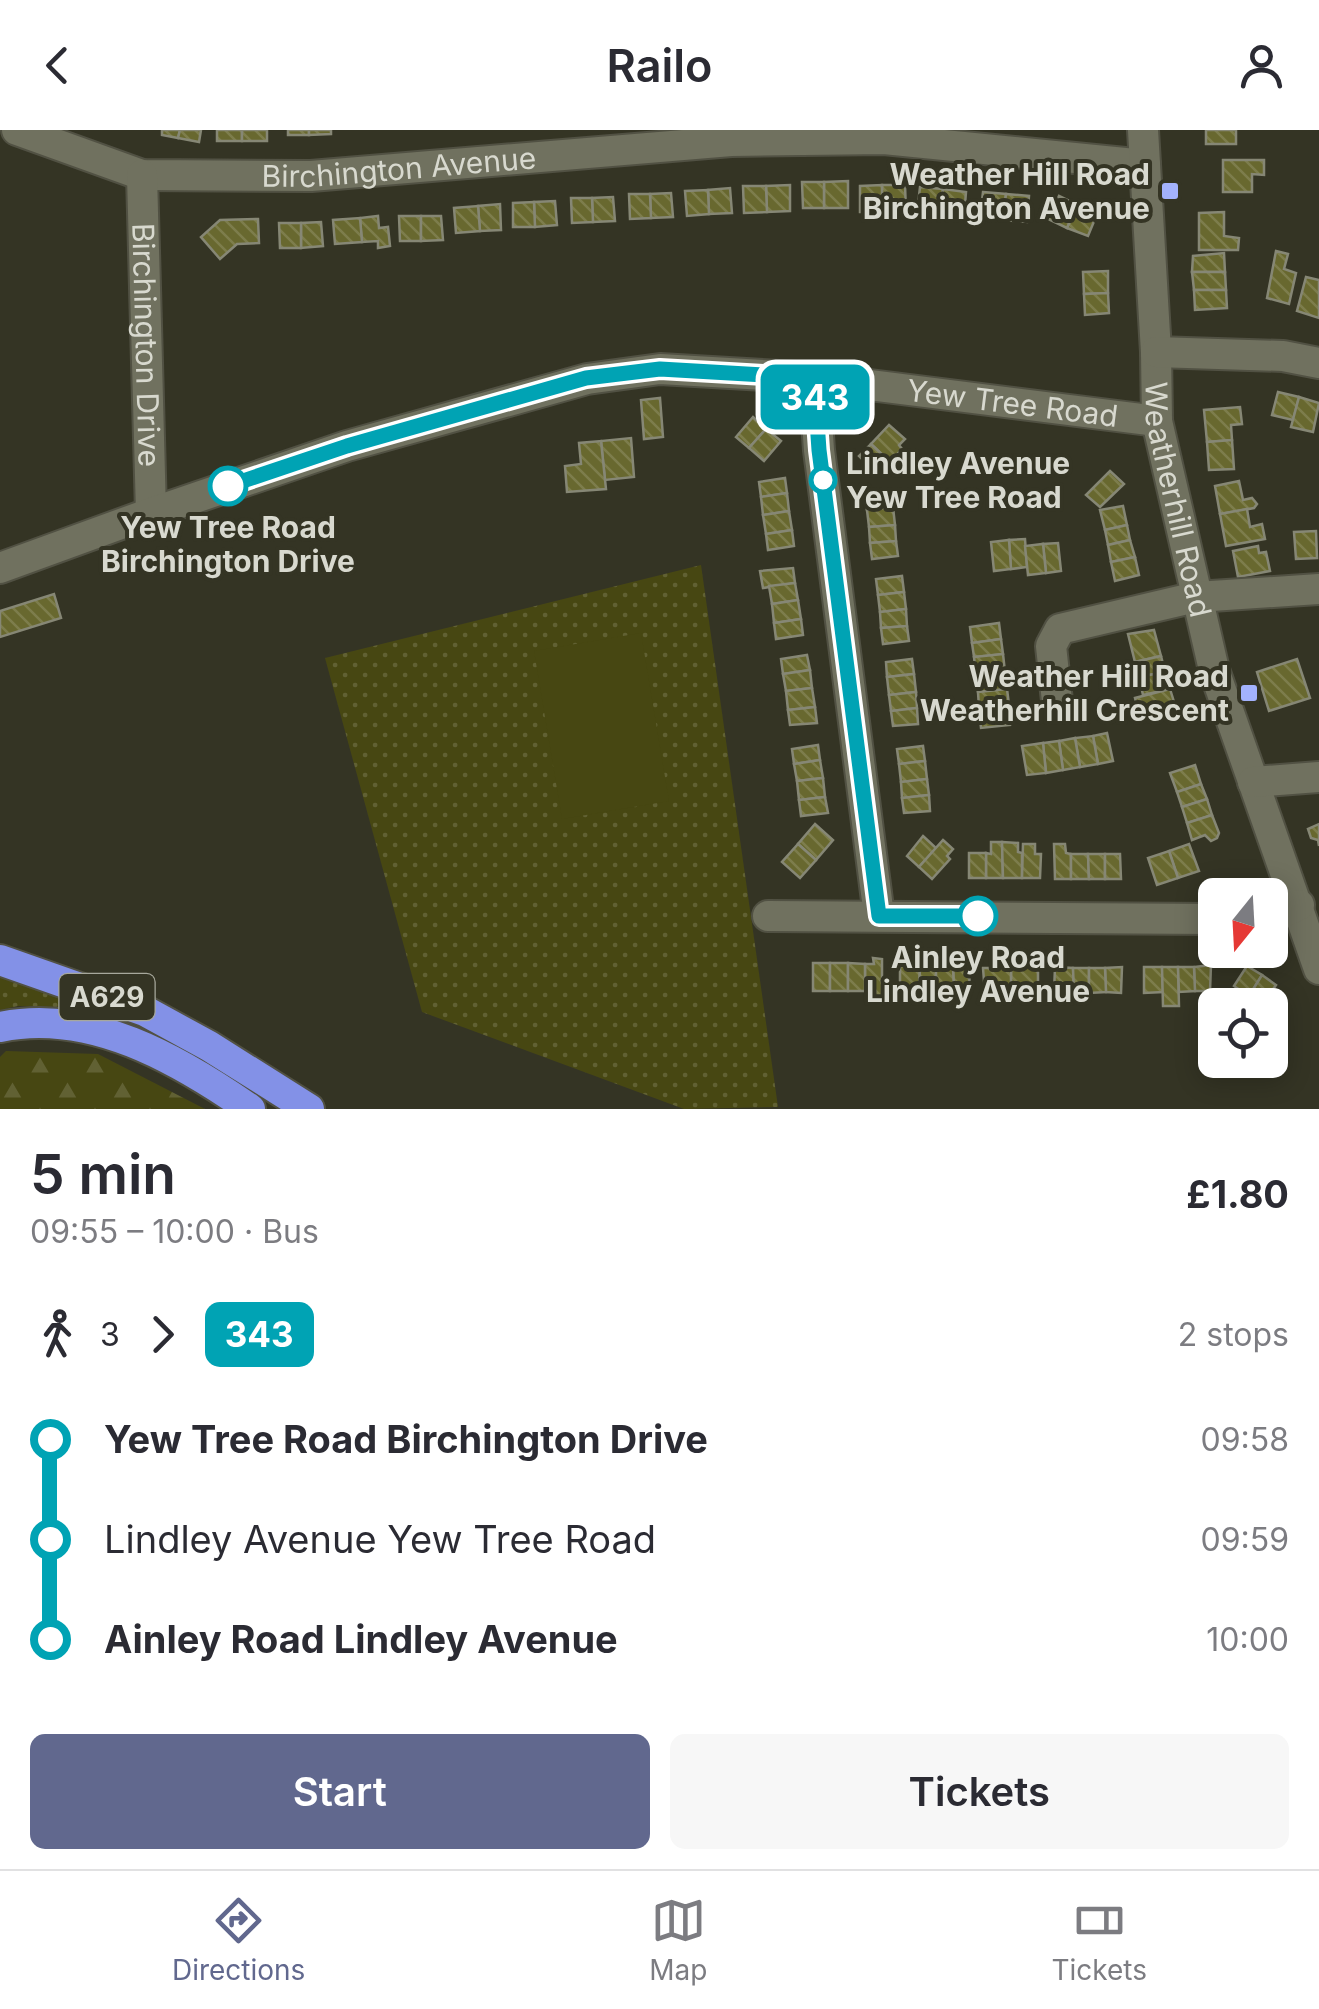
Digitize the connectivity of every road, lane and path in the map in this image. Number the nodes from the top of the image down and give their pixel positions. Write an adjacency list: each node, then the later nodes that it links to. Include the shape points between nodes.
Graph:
1 (17, 130): 4 (street, Birchington Avenue)
2 (1143, 130): 3 (street, Weatherhill Road)
3 (1145, 165): 4 (street, Birchington Avenue, via 884,139 731,141 311,176); 5 (street, Weatherhill Road)
4 (142, 175): 9 (street, Birchington Drive)
5 (1156, 352): 6 (street); 8 (street, Weatherhill Road)
6 (1319, 363)
7 (814, 378): 8 (street, Yew Tree Road); 9 (street, Yew Tree Road, via 660,369 586,378 347,446); 19 (street)
8 (1157, 421): 12 (street, Weatherhill Road)
9 (151, 512): 10 (street, Yew Tree Road)
10 (0, 568)
11 (1319, 589): 12 (street)
12 (1196, 597): 13 (street, via 1060,629 1051,646); 15 (street, Weatherhill Road)
13 (1057, 701)
14 (1319, 777): 15 (street)
15 (1253, 782): 16 (street, Weatherhill Road)
16 (1299, 904): 17 (street); 22 (street, Weatherhill Road)
17 (1288, 910)
18 (768, 916): 19 (street)
19 (879, 916): 20 (street)
20 (1198, 918)
21 (0, 960): 25 (highway, A629, via 145,1011)
22 (1319, 969)
23 (0, 1028): 24 (highway, A629, via 48,1021 94,1028 162,1057)
24 (250, 1109)
25 (309, 1109)

